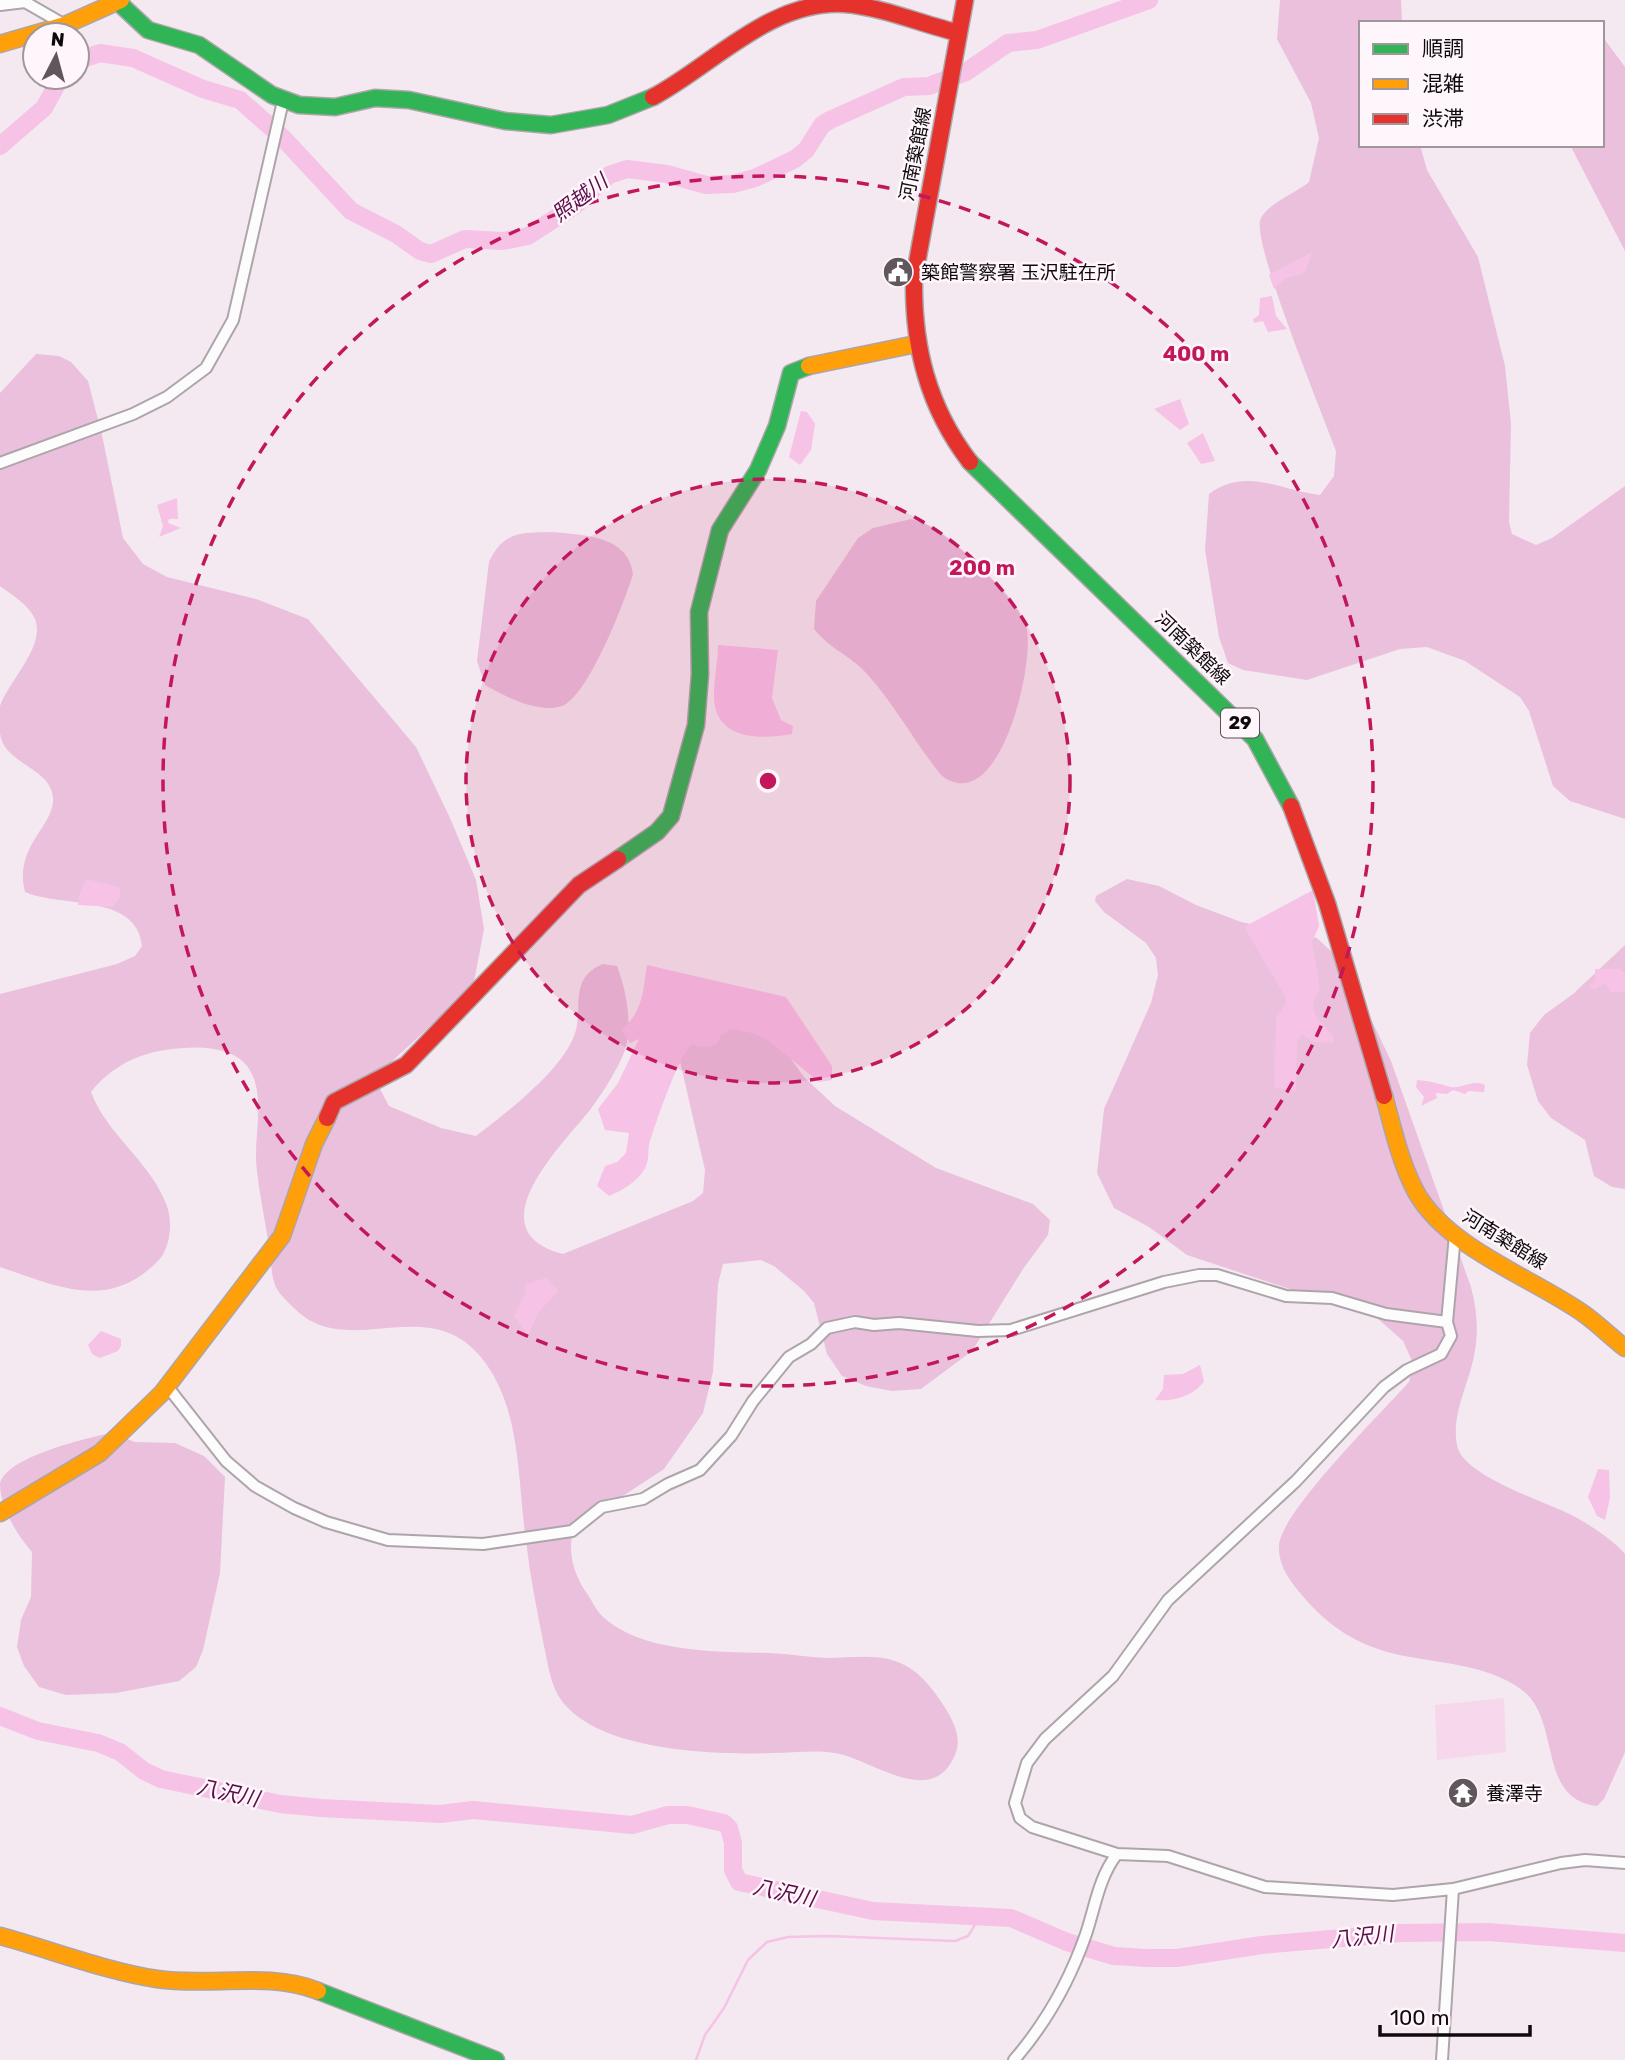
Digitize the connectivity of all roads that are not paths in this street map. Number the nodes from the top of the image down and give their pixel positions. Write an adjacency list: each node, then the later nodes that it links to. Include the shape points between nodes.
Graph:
1 (965, 0): 7 (street, 河南築館線 / 29)
2 (119, 1): 5 (street); 9 (street, via 133,20 153,33 201,46)
3 (0, 5): 4 (street, via 25,2)
4 (58, 21)
5 (74, 21)
6 (21, 38): 8 (street)
7 (957, 40): 9 (street, via 849,4 815,5 741,38 661,93 626,109 572,124 523,123 401,98 367,97 353,105 328,106); 10 (street, 河南築館線 / 29, via 914,279)
8 (0, 44)
9 (284, 101): 11 (street, via 233,320 206,368 167,397 133,414)
10 (916, 344): 12 (street, 河南築館線 / 29, via 932,399 969,461 1247,730 1275,769 1327,902 1404,1166 1417,1194); 15 (street, via 824,361 791,373 777,426 758,470 731,509 717,540 699,612 695,725 671,816 657,832 579,885 405,1065 334,1102 282,1236)
11 (0, 463)
12 (1455, 1235): 13 (street); 14 (street, 河南築館線 / 29, via 1584,1314)
13 (1447, 1322): 15 (street, via 1386,1314 1332,1298 1286,1296 1217,1275 1199,1275 1012,1331 855,1322 827,1328 789,1357 700,1471 643,1499 602,1507 572,1531 483,1544 388,1540 294,1508 255,1486 226,1461); 17 (street, via 1451,1335 1441,1354 1384,1387 1296,1481 1168,1600 1113,1676 1045,1739 1027,1763 1015,1803 1020,1818 1032,1827)
14 (1625, 1348)
15 (167, 1386): 16 (street, via 100,1453)
16 (0, 1513)
17 (1117, 1854): 19 (street, via 1168,1856 1265,1887 1393,1895); 22 (street, via 1106,1868 1076,1959 1039,2032)
18 (1625, 1863): 19 (street, via 1561,1863)
19 (1452, 1889): 23 (street)
20 (0, 1936): 21 (street, via 154,1979 275,1982 311,1989)
21 (491, 2059)
22 (1014, 2060)
23 (1443, 2060)

